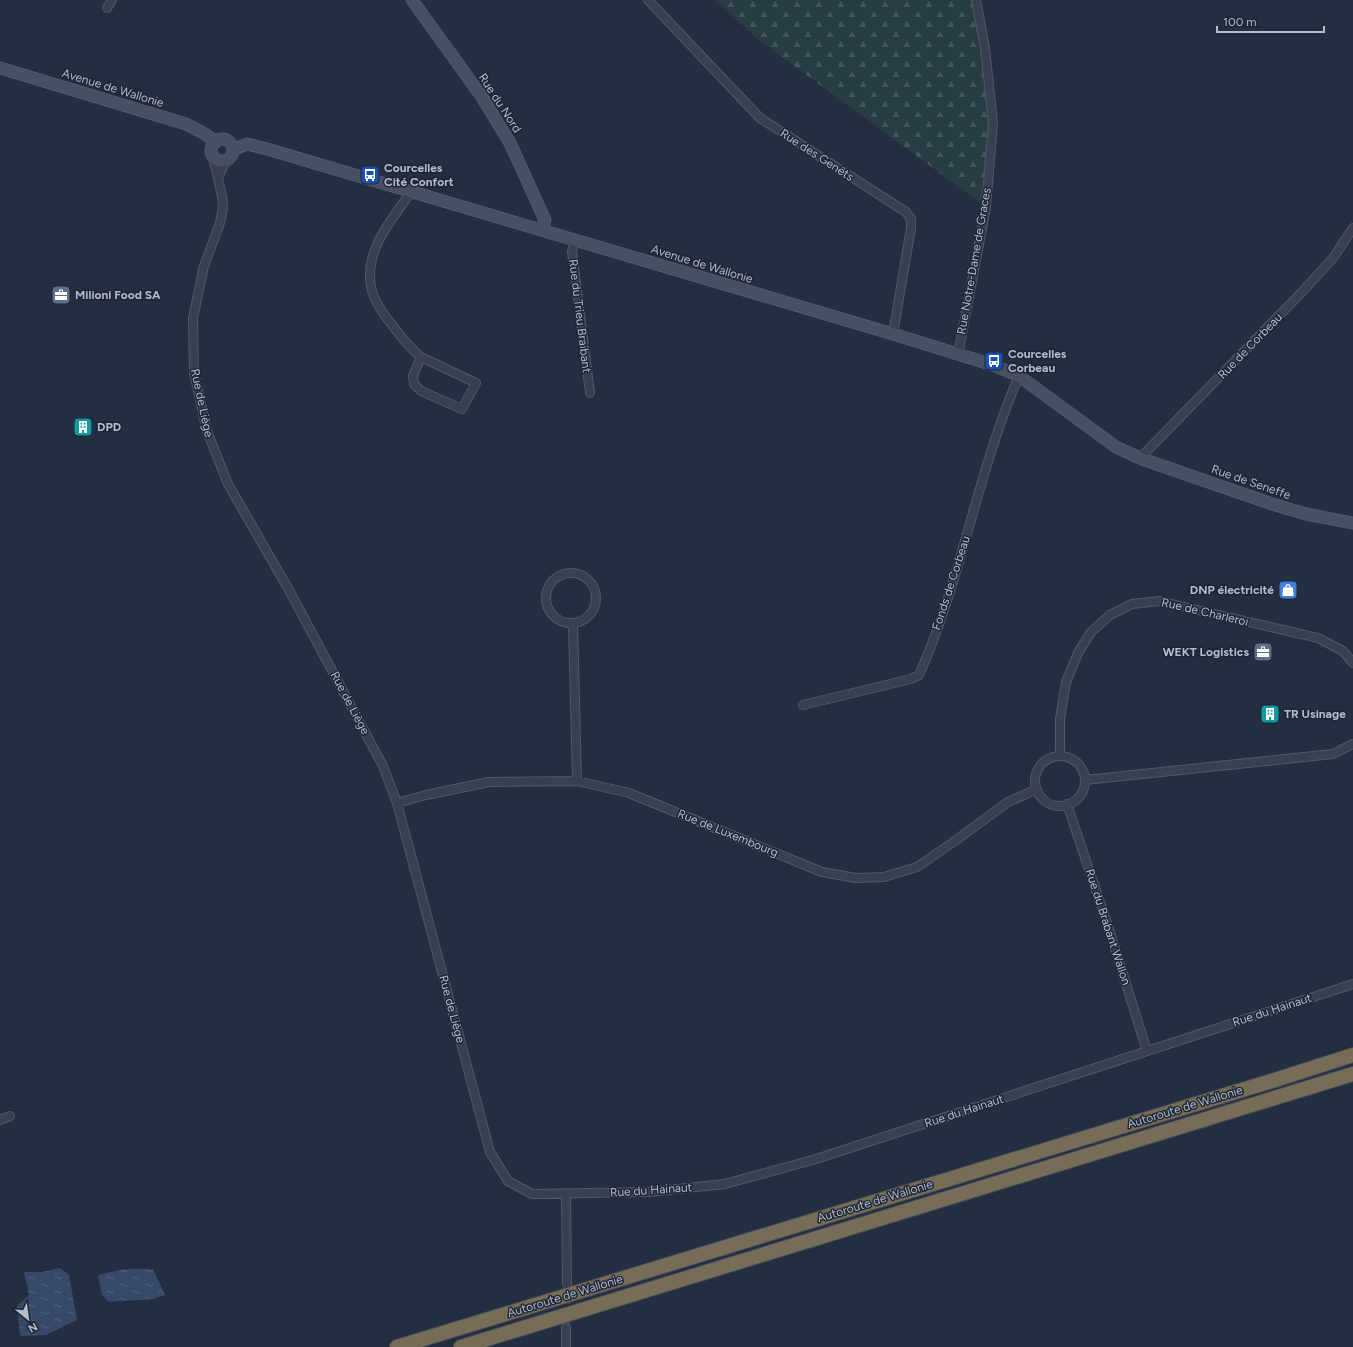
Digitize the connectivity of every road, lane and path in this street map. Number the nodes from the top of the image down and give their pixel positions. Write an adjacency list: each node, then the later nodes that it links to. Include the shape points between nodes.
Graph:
1 (112, 0): 5 (street)
2 (412, 0): 14 (street, Rue du Nord, via 482,97 510,143 545,220)
3 (648, 0): 16 (street, Rue des Genêts, via 760,118 906,212 911,219 911,228)
4 (976, 0): 17 (street, Rue Notre-Dame de Graces, via 993,123 986,207)
5 (107, 8)
6 (0, 68): 7 (street, Avenue de Wallonie, via 186,124)
7 (216, 142): 8 (street, via 228,141); 9 (street, via 211,150)
8 (233, 150): 10 (street, via 231,157); 12 (street, Avenue de Wallonie, via 247,144)
9 (213, 157): 10 (street, via 219,161); 11 (street, Rue de Liège)
10 (226, 161): 11 (street)
11 (218, 177): 31 (street, Rue de Liège, via 223,207 220,223 204,266 193,318 194,373 206,431 228,484 289,590 384,766)
12 (411, 192): 14 (street, Avenue de Wallonie); 18 (street, via 381,236 371,260 370,276 372,292 380,308 410,348)
13 (1353, 228): 21 (street, Rue de Corbeau, via 1323,270 1144,454)
14 (542, 230): 15 (street, Avenue de Wallonie)
15 (575, 240): 16 (street, Avenue de Wallonie); 20 (street, Rue du Trieu Braibant, via 572,252)
16 (893, 334): 17 (street, Avenue de Wallonie)
17 (958, 355): 19 (street, Avenue de Wallonie)
18 (421, 357): 18 (street, via 413,376 414,384 421,391 462,409 476,383)
19 (1019, 376): 21 (street, Avenue de Wallonie, via 1116,447); 25 (street, Fonds de Corbeau, via 995,442 940,622 919,675)
20 (590, 393)
21 (1142, 459): 22 (street, Rue de Seneffe, via 1272,504)
22 (1353, 523)
23 (573, 623): 23 (street, via 588,616 596,602 593,586 582,575 574,573 558,577 552,583 548,590 547,604 559,620); 29 (street)
24 (1353, 663): 27 (street, Rue de Charleroi, via 1343,650 1318,638 1159,601 1132,604 1110,615 1091,632 1078,653 1066,682 1060,719)
25 (803, 705)
26 (1353, 744): 28 (street, via 1333,754)
27 (1060, 756): 28 (street, via 1075,761 1084,773); 30 (street, via 1052,757 1040,766 1035,781)
28 (1085, 780): 32 (street, via 1080,795)
29 (577, 781): 30 (street, Rue de Luxembourg, via 629,793 822,872 856,878 884,877 916,867 1008,802); 31 (street, Rue de Luxembourg, via 489,782)
30 (1037, 789): 32 (street, via 1046,801 1060,805)
31 (397, 802): 39 (street, Rue de Liège, via 490,1152 508,1181 532,1194)
32 (1068, 804): 34 (street, Rue du Brabant Wallon)
33 (1353, 984): 34 (street, Rue du Hainaut)
34 (1147, 1050): 39 (street, Rue du Hainaut, via 816,1159 725,1184 648,1192)
35 (1353, 1055): 42 (highway, Autoroute de Wallonie)
36 (1353, 1074): 43 (highway, Autoroute de Wallonie)
37 (10, 1116): 38 (street)
38 (0, 1120)
39 (566, 1194): 40 (street)
40 (567, 1284)
41 (566, 1328): 44 (street)
42 (397, 1347)
43 (460, 1347)
44 (566, 1347)

